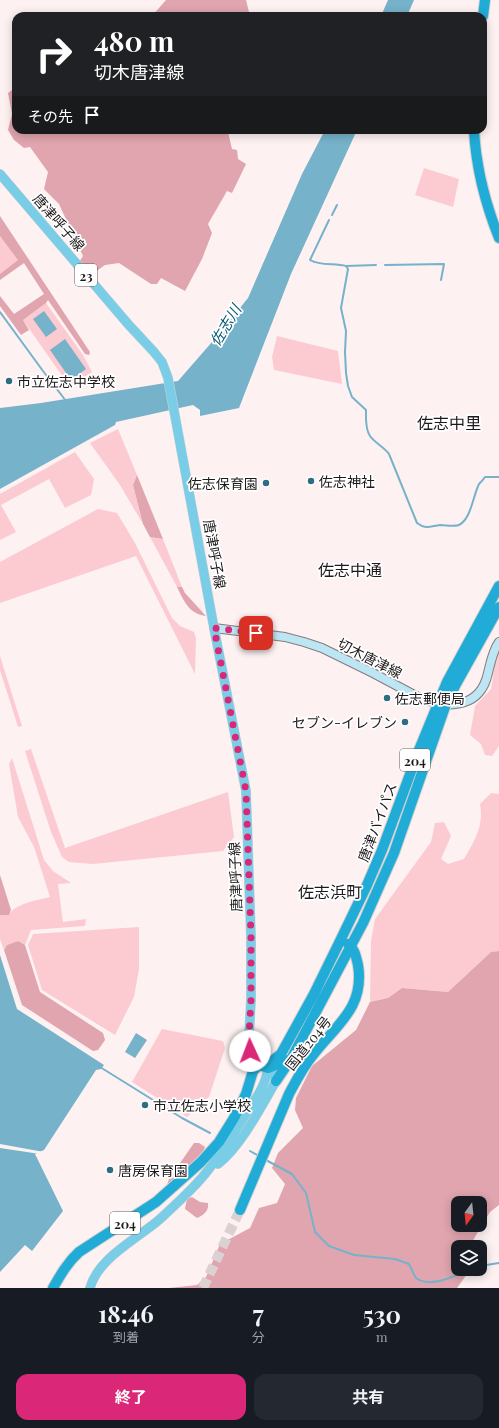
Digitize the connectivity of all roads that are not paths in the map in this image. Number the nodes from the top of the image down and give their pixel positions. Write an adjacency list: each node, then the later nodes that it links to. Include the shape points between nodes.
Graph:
1 (485, 0): 2 (highway)
2 (484, 12)
3 (474, 134): 5 (highway, via 478,171 488,210)
4 (0, 174): 8 (main road, 唐津呼子線 / 23, via 162,362 168,378)
5 (499, 238)
6 (499, 586): 10 (highway, 唐津バイパス / 204, via 447,682)
7 (499, 607): 10 (highway, 唐津バイパス / 204)
8 (214, 628): 10 (main road, 切木唐津線, via 304,642 322,648 428,702); 14 (main road, 唐津呼子線 / 23, via 246,791 251,1000 255,1036)
9 (499, 642): 10 (main road, 切木唐津線, via 478,694 470,701 460,704)
10 (442, 704): 11 (highway, 唐津バイパス / 204, via 419,750 382,850); 12 (highway, 唐津バイパス / 204, via 394,853)
11 (342, 939): 12 (highway); 14 (highway, 唐津バイパス / 204, via 281,1054)
12 (352, 946): 13 (highway, 唐津バイパス / 204); 15 (highway, 国道204号, via 359,983 354,1004 342,1023 313,1054 298,1077)
13 (291, 1059): 14 (highway); 14 (highway, 204)
14 (262, 1065): 16 (highway, 204, via 241,1092 230,1117 201,1162 156,1202 79,1252 70,1260); 17 (main road, via 256,1098 229,1142 204,1175 159,1219 104,1262)
15 (240, 1210)
16 (53, 1288)
17 (90, 1288)

